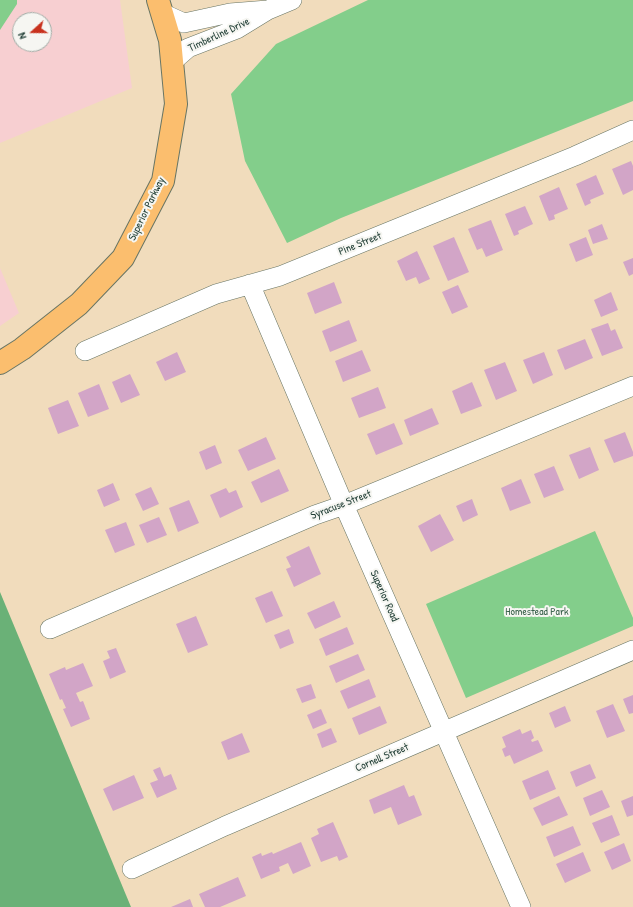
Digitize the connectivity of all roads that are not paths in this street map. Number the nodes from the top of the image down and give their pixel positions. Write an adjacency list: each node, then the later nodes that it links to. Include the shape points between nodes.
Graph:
1 (292, 0): 3 (street, Timberline Drive)
2 (160, 6): 3 (street, Timberline Drive, via 184,23 230,13); 4 (main road, Superior Parkway, via 170,40)
3 (268, 10): 4 (street, Timberline Drive, via 237,29 188,48)
4 (172, 62): 8 (main road, Superior Parkway, via 176,104 163,182 123,258 79,304)
5 (633, 130): 6 (street, Pine Street, via 280,276)
6 (250, 284): 7 (street, Pine Street, via 216,294); 10 (street, Superior Road)
7 (85, 351)
8 (0, 363)
9 (633, 386): 10 (street, Syracuse Street)
10 (344, 505): 11 (street, Syracuse Street, via 308,518); 13 (street, Superior Road)
11 (50, 629)
12 (633, 650): 13 (street, Cornell Street)
13 (444, 732): 14 (street, Cornell Street); 15 (street, Superior Road)
14 (132, 869)
15 (521, 907)

